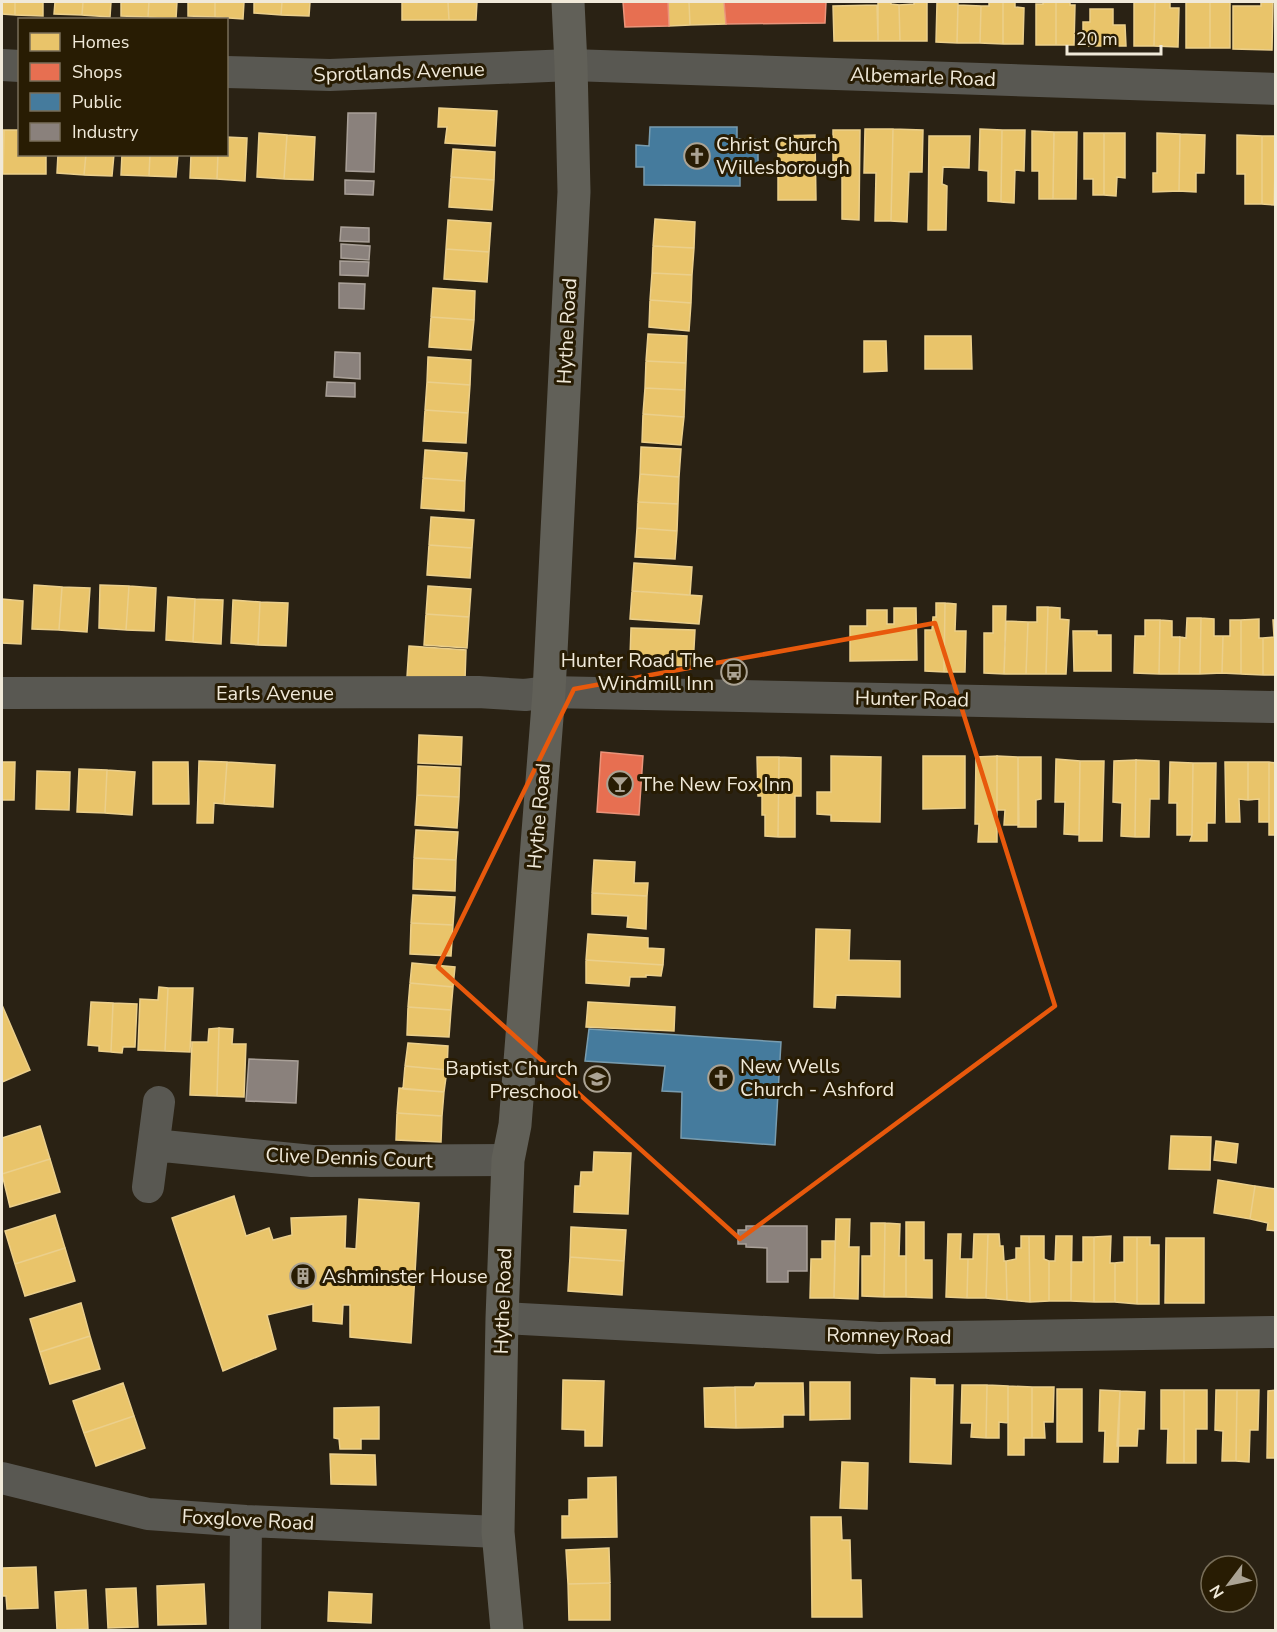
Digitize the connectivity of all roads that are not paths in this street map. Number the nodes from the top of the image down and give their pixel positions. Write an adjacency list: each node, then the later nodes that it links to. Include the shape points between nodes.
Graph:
1 (568, 2): 3 (main road, Hythe Road)
2 (2, 65): 4 (street)
3 (572, 65): 5 (street, Sprotlands Avenue, via 330,75); 6 (street, Albemarle Road); 7 (main road, Hythe Road, via 574,192)
4 (18, 66)
5 (228, 72)
6 (1275, 89)
7 (549, 692): 8 (street, Earls Avenue); 9 (street, Hunter Road); 12 (main road, Hythe Road, via 515,1125)
8 (2, 693)
9 (1275, 707)
10 (159, 1102): 11 (street)
11 (154, 1145): 12 (street, Clive Dennis Court, via 312,1161); 13 (street)
12 (508, 1160): 14 (main road, Hythe Road)
13 (148, 1187)
14 (502, 1318): 15 (street, Romney Road, via 879,1338); 18 (main road, Hythe Road)
15 (1275, 1332)
16 (2, 1478): 17 (street, Foxglove Road, via 148,1514)
17 (246, 1521): 18 (street, Foxglove Road); 19 (street)
18 (498, 1532): 20 (main road, Hythe Road)
19 (245, 1630)
20 (507, 1630)

